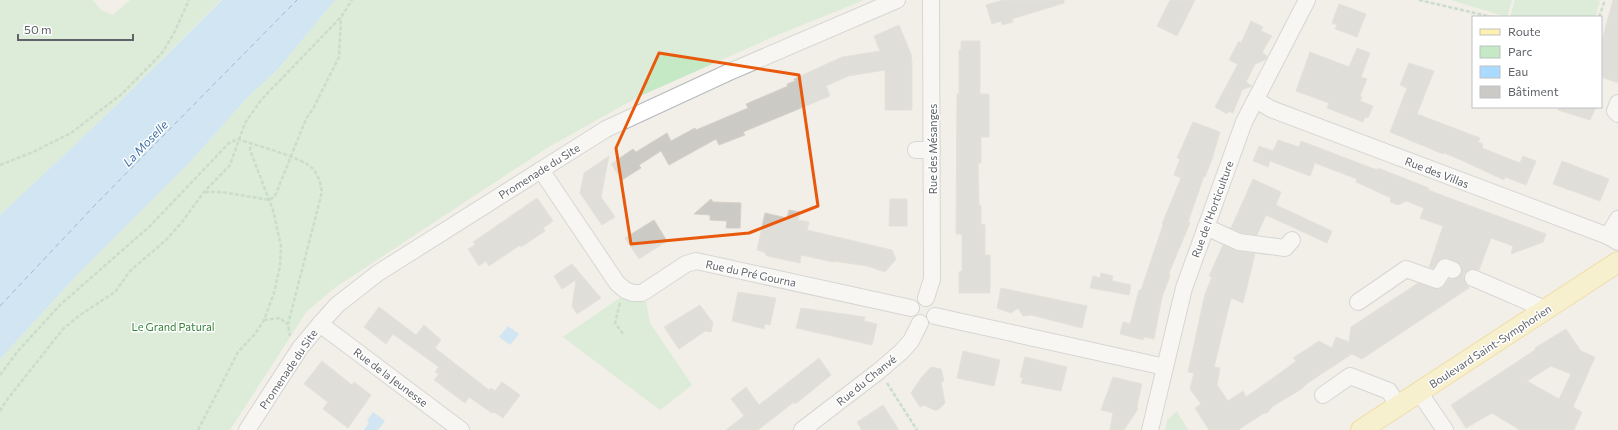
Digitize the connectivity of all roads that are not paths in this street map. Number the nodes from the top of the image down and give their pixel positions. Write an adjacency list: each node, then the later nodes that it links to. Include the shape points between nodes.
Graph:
1 (898, 0): 9 (street, Promenade du Site, via 727,73 606,129)
2 (931, 0): 8 (street, Rue des Mésanges)
3 (1307, 0): 4 (street, Rue de l'Horticulture)
4 (1256, 100): 11 (street, Rue de l'Horticulture, via 1244,122); 12 (street, Rue des Villas, via 1293,117)
5 (1618, 103): 6 (street, via 1614,111)
6 (1618, 114)
7 (916, 150): 8 (street)
8 (932, 150): 17 (street, Rue des Mésanges, via 932,279)
9 (541, 170): 19 (street, Rue du Pré Gourna, via 617,283 633,293 642,293 686,264 696,261); 23 (street, Promenade du Site, via 378,273 337,305)
10 (1618, 219): 12 (street)
11 (1206, 227): 13 (street, via 1239,242 1251,244 1285,248); 24 (street, Rue de l'Horticulture, via 1184,288)
12 (1613, 239)
13 (1292, 240)
14 (1618, 262): 20 (main road, Boulevard Saint-Symphorien)
15 (1453, 270): 18 (street, via 1445,267 1437,280 1406,269)
16 (1473, 278): 20 (street)
17 (926, 298): 19 (street, via 915,301); 21 (street, via 935,305)
18 (1358, 302)
19 (911, 308): 22 (street, via 914,319)
20 (1545, 310): 25 (main road, Boulevard Saint-Symphorien)
21 (935, 316): 22 (street, via 927,323); 24 (street)
22 (920, 323): 30 (street, Rue du Chanvé, via 911,341 879,371)
23 (320, 324): 28 (street, Promenade du Site, via 300,348); 29 (street, Rue de la Jeunesse)
24 (1164, 367): 31 (street, Rue de l'Horticulture)
25 (1419, 392): 27 (main road, Boulevard Saint-Symphorien); 33 (street)
26 (1323, 395): 27 (street, via 1350,376 1389,391)
27 (1398, 406): 32 (main road, Boulevard Saint-Symphorien)
28 (247, 430)
29 (461, 430)
30 (802, 430)
31 (1150, 430)
32 (1361, 430)
33 (1445, 430)

